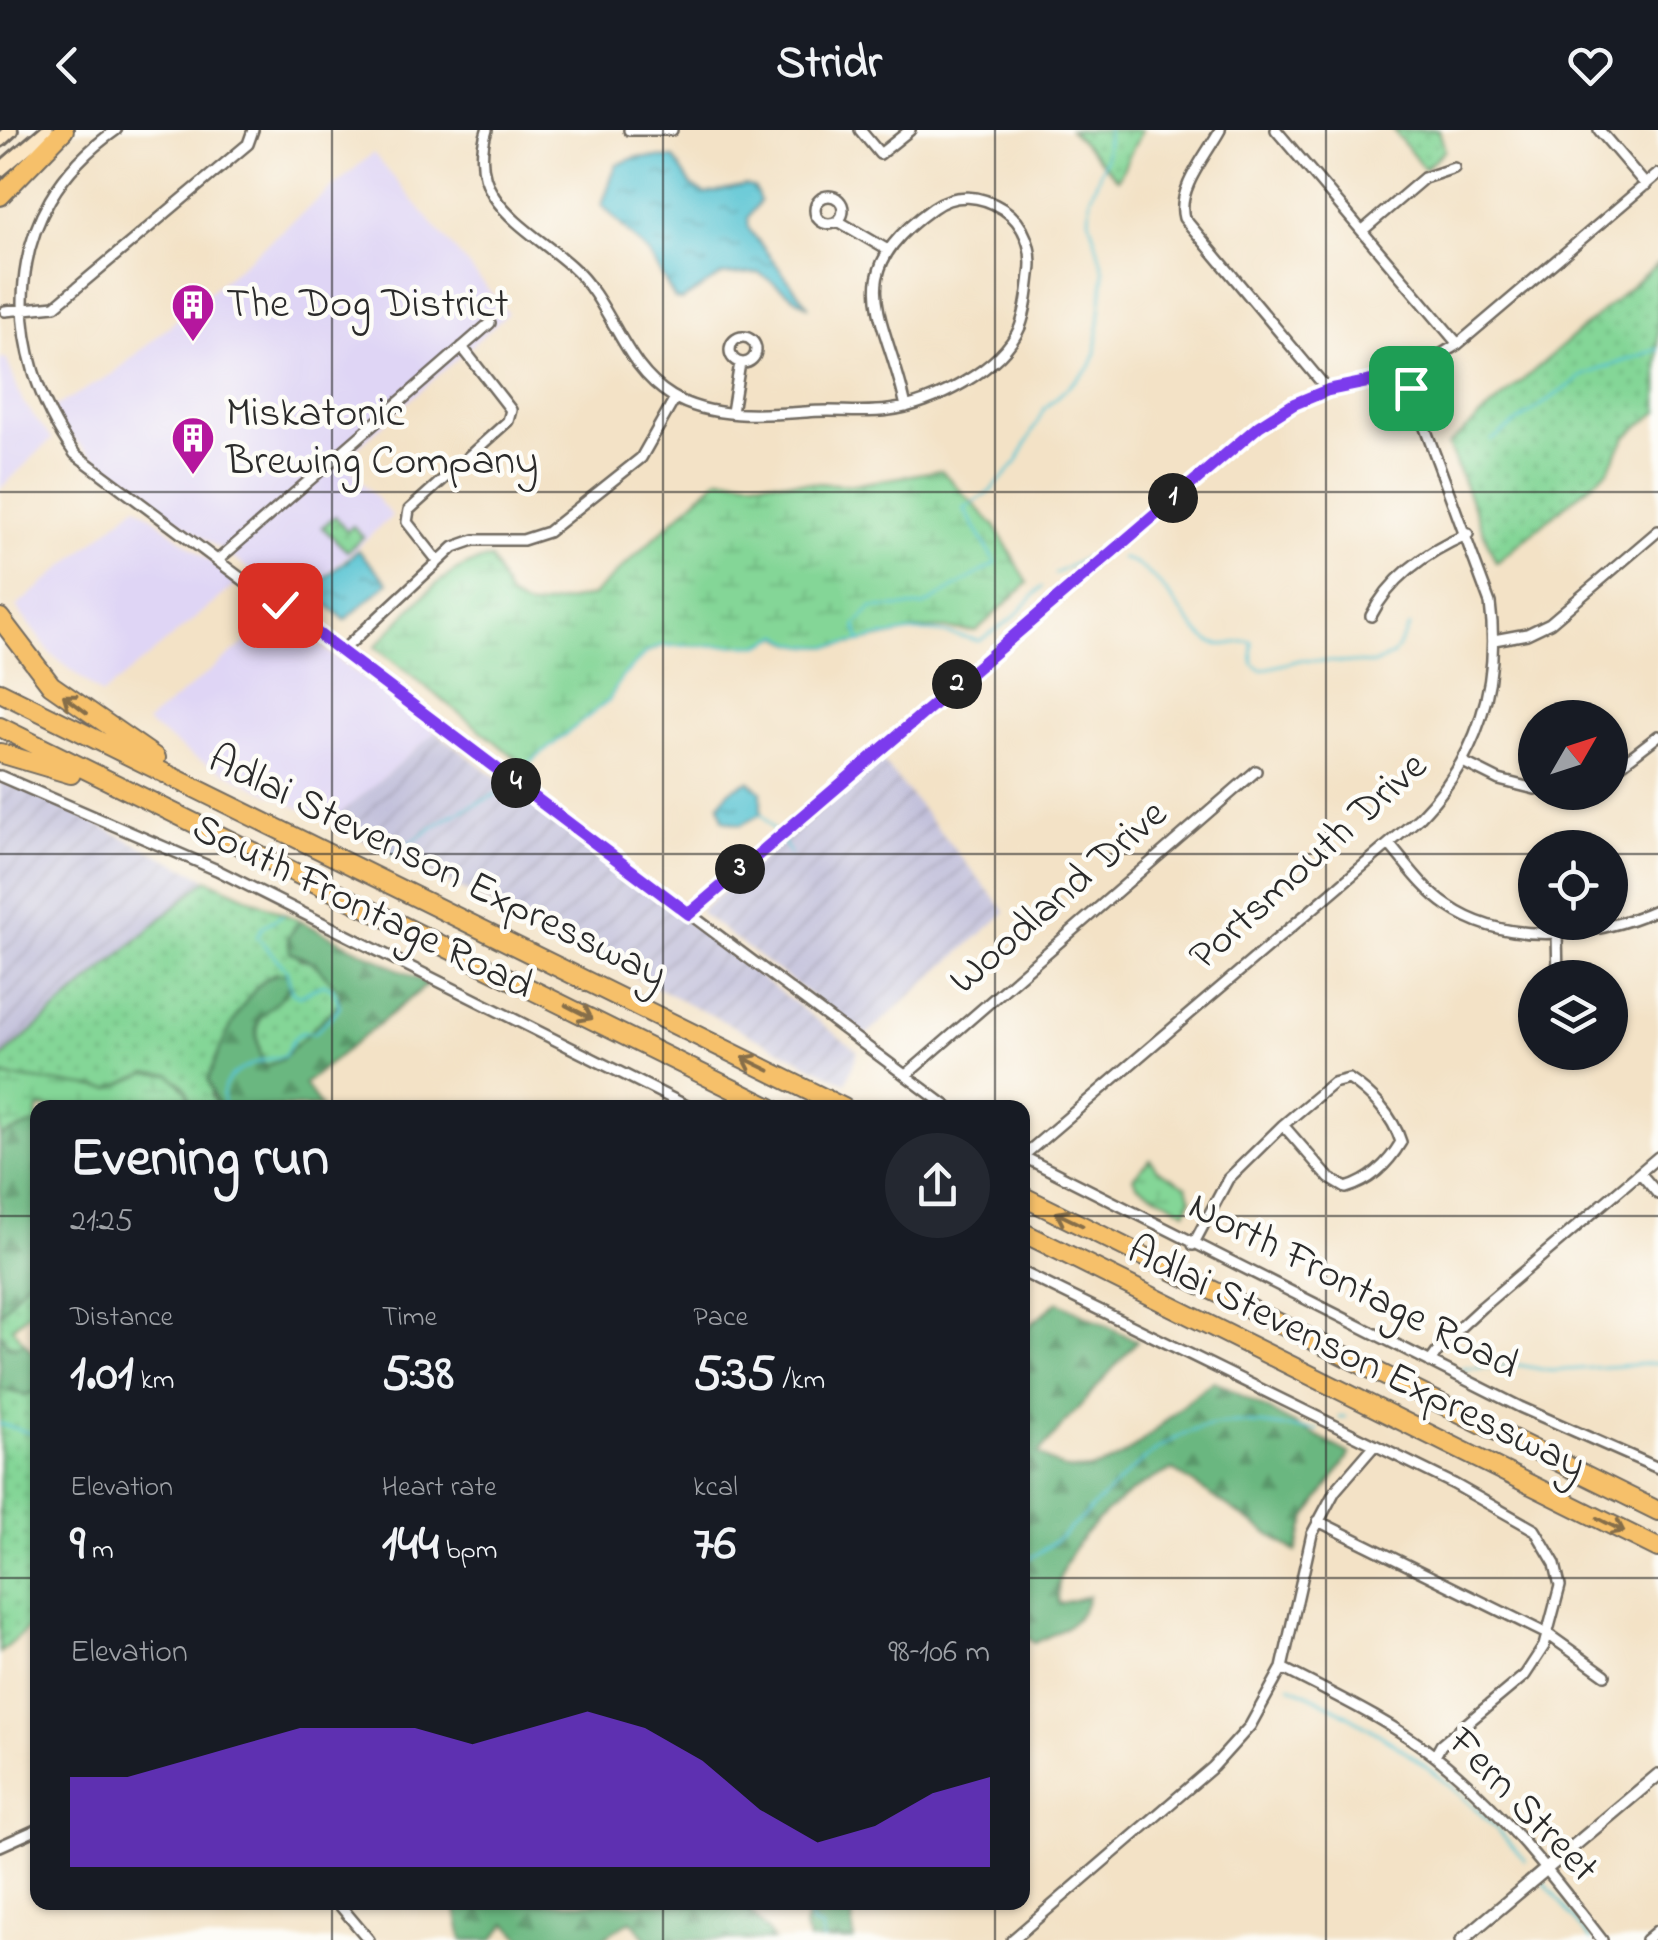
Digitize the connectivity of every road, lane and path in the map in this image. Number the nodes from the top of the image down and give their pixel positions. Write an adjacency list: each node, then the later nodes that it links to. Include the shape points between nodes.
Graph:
1 (12, 130): 14 (main road)
2 (48, 130): 16 (main road)
3 (64, 130): 19 (highway)
4 (116, 130): 20 (street, via 67,166)
5 (253, 130): 25 (street, via 248,144 55,306)
6 (487, 130): 33 (street, via 480,152 495,201 582,277 638,365)
7 (629, 130): 8 (street)
8 (672, 130)
9 (860, 130): 10 (street, via 880,154)
10 (910, 130)
11 (1220, 130): 32 (street, via 1187,190 1182,213)
12 (1276, 130): 22 (street)
13 (1599, 130): 18 (street)
14 (0, 140)
15 (1454, 168): 22 (street, via 1424,178)
16 (0, 170)
17 (1658, 174): 18 (street)
18 (1646, 185): 28 (street)
19 (0, 196)
20 (30, 210)
21 (838, 221): 23 (street)
22 (1362, 230): 28 (street)
23 (886, 249): 35 (street, via 877,267 876,297); 35 (street, via 937,204 974,196 1015,217 1030,252 1027,298 1014,337 955,388)
24 (4, 296): 25 (street)
25 (4, 312): 27 (street)
26 (490, 323): 29 (street)
27 (6, 324)
28 (1458, 344): 31 (street)
29 (462, 347): 39 (street); 40 (street, via 511,410 508,422 409,510 407,522)
30 (740, 362): 36 (street)
31 (1406, 374): 32 (street); 38 (street, Portsmouth Drive)
32 (1328, 390): 58 (street, via 1259,426)
33 (675, 398): 36 (street); 40 (street, via 641,458 548,532 523,540 474,540)
34 (32, 406): 39 (street, via 75,454)
35 (906, 407): 36 (street, via 763,417)
36 (732, 412)
37 (1658, 531): 43 (street, via 1550,623)
38 (1468, 534): 41 (street, via 1430,552 1383,592); 43 (street, Portsmouth Drive, via 1485,580)
39 (220, 559): 44 (street)
40 (437, 560): 44 (street)
41 (1371, 616)
42 (0, 618): 54 (highway, one-way to 42, via 89,714 51,685)
43 (1494, 640): 50 (street, Portsmouth Drive, via 1488,698)
44 (342, 651): 58 (street)
45 (0, 692): 54 (highway, Adlai Stevenson Expressway)
46 (0, 727): 55 (highway, Adlai Stevenson Expressway)
47 (1658, 736): 49 (street)
48 (0, 753): 55 (highway, via 53,766)
49 (1628, 759)
50 (1463, 762): 53 (street); 56 (street, Portsmouth Drive, via 1434,802)
51 (1256, 770): 61 (street, Woodland Drive)
52 (0, 776): 62 (street, South Frontage Road, via 217,870)
53 (1518, 785)
54 (277, 829): 64 (highway, Adlai Stevenson Expressway, one-way to 54)
55 (226, 839): 63 (highway, Adlai Stevenson Expressway, one-way to 63)
56 (1388, 844): 60 (street, via 1462,915); 67 (street, Portsmouth Drive)
57 (1658, 909): 59 (street)
58 (689, 914): 61 (street)
59 (1628, 920)
60 (1518, 929)
61 (906, 1075): 65 (street)
62 (675, 1100)
63 (755, 1100)
64 (828, 1100)
65 (939, 1100)
66 (1283, 1125): 66 (street, via 1333,1084 1350,1079 1393,1122 1400,1142 1391,1158 1346,1188); 74 (street, via 1228,1178)
67 (1030, 1149)
68 (1658, 1157): 70 (street)
69 (1030, 1160): 74 (street, North Frontage Road)
70 (1640, 1173): 71 (street); 76 (street, via 1458,1330)
71 (1658, 1194)
72 (1030, 1200): 79 (highway, Adlai Stevenson Expressway, one-way to 72)
73 (1030, 1236): 81 (highway, Adlai Stevenson Expressway, one-way to 81)
74 (1194, 1245): 76 (street, North Frontage Road)
75 (1030, 1276): 77 (street)
76 (1430, 1362): 78 (street, North Frontage Road)
77 (1374, 1446): 80 (street); 82 (street, via 1534,1530 1560,1586)
78 (1658, 1468)
79 (1658, 1510)
80 (1318, 1522): 82 (street); 83 (street)
81 (1658, 1548)
82 (1549, 1635): 84 (street); 85 (street, via 1525,1676)
83 (1282, 1668): 85 (street, Fern Street); 93 (street, via 1258,1714 1224,1757)
84 (1604, 1675)
85 (1435, 1756): 89 (street, Fern Street)
86 (1658, 1775): 89 (street)
87 (30, 1833): 88 (street)
88 (0, 1846)
89 (1547, 1868): 94 (street); 95 (street, Fern Street)
90 (344, 1910): 92 (street)
91 (1658, 1930): 96 (street)
92 (369, 1940)
93 (1012, 1940)
94 (1462, 1940)
95 (1602, 1940)
96 (1646, 1940)

